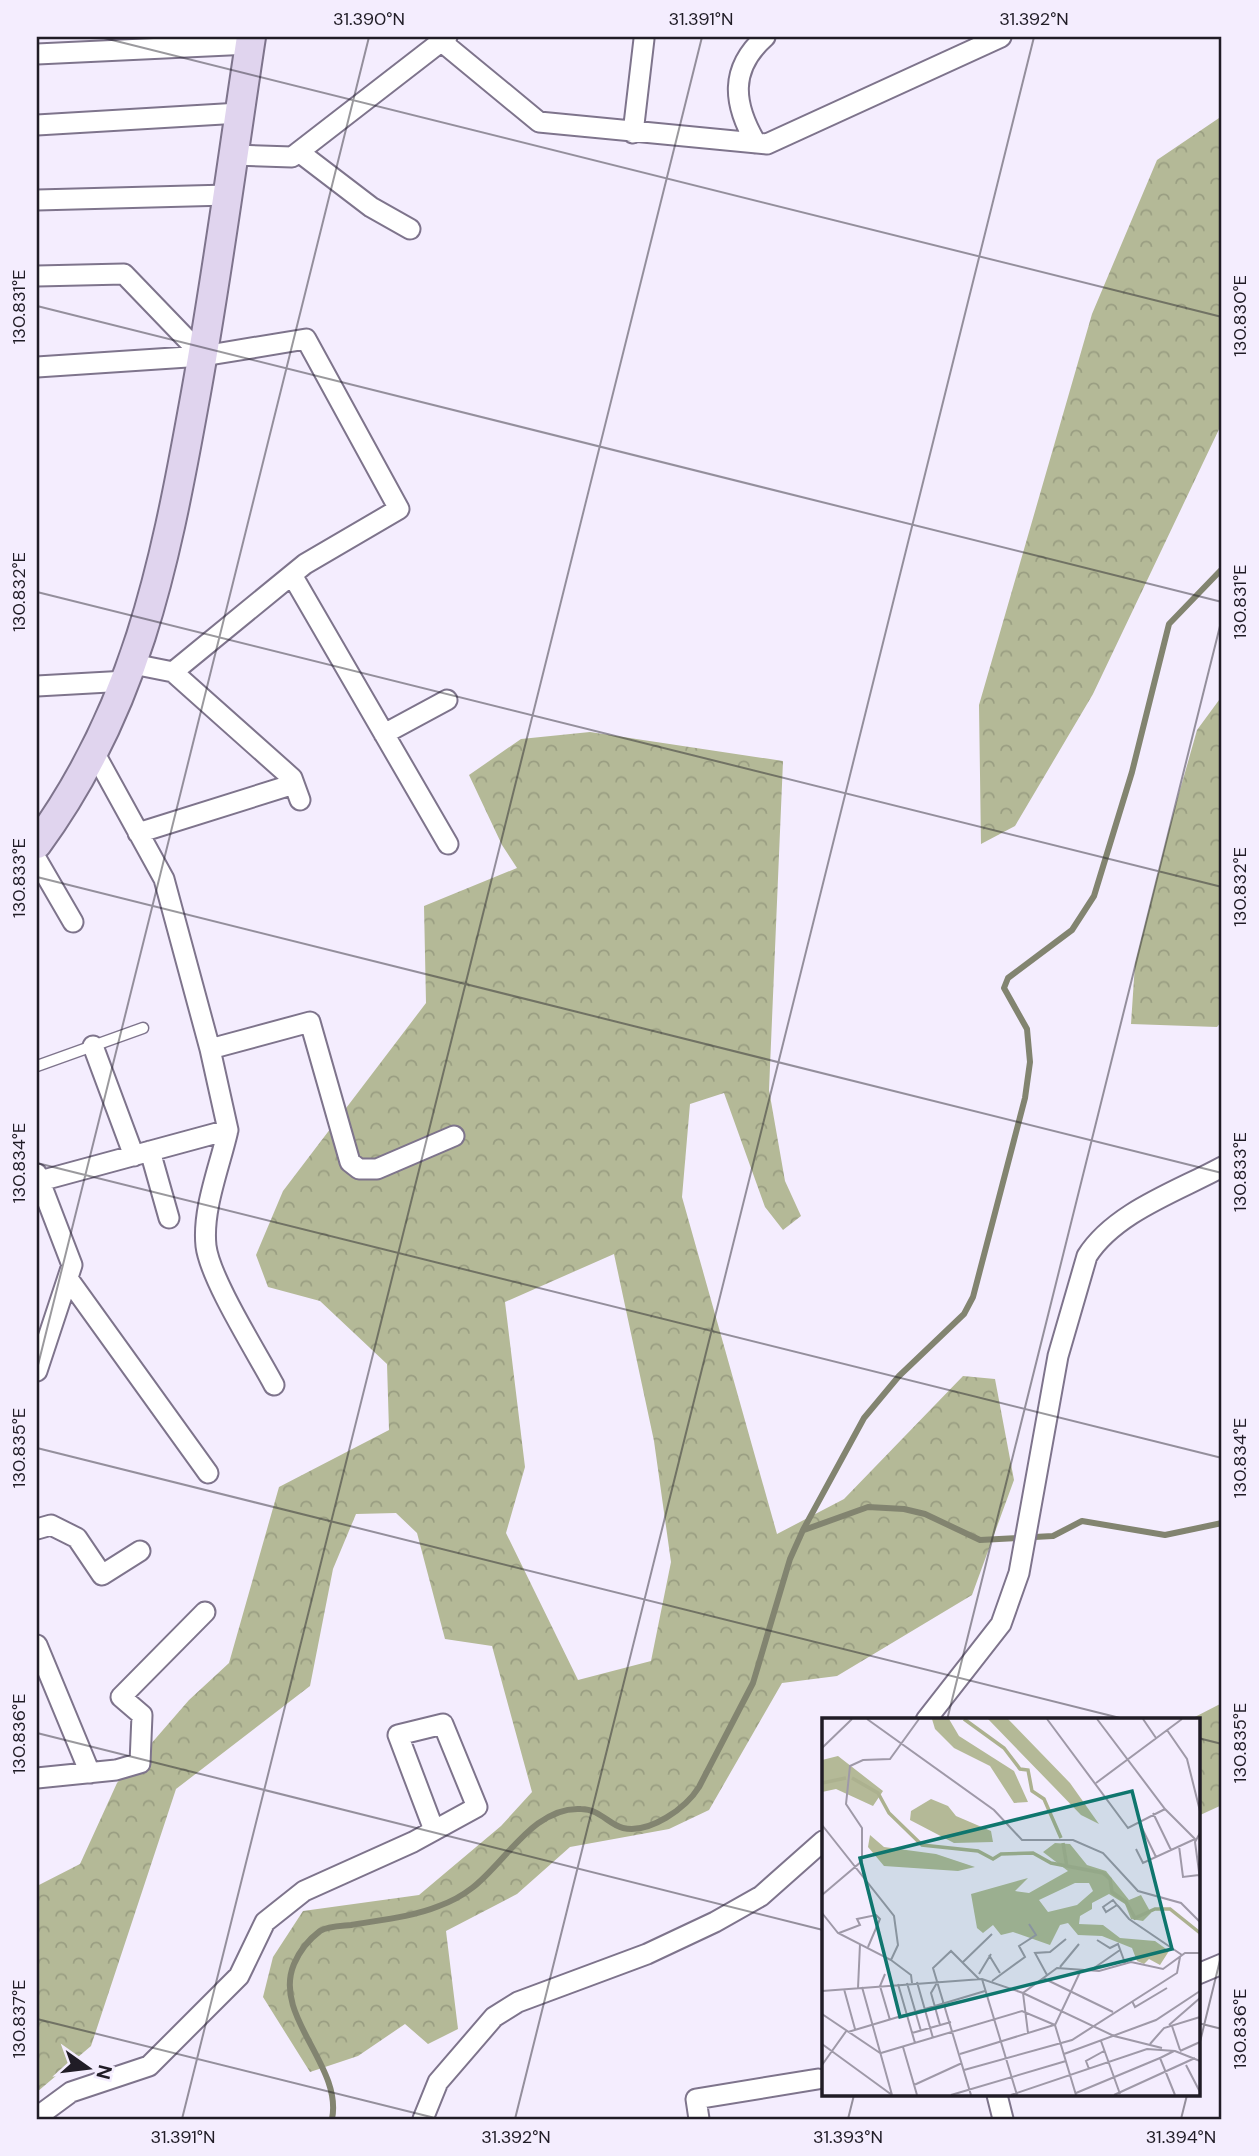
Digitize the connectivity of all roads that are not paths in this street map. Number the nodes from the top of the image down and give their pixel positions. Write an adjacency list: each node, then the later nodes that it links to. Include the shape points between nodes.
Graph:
1 (765, 37): 10 (street, via 749,51 738,85 744,122)
2 (1001, 37): 10 (street, via 767,144)
3 (444, 39): 9 (street, via 539,122); 11 (street)
4 (644, 39): 9 (street)
5 (251, 41): 6 (street); 7 (street)
6 (37, 54)
7 (240, 113): 8 (street); 12 (street)
8 (37, 125)
9 (633, 133): 10 (street)
10 (756, 143)
11 (299, 152): 12 (street, via 292,157); 15 (street, via 371,207)
12 (234, 156): 13 (street)
13 (228, 195): 14 (street); 17 (street)
14 (37, 200)
15 (410, 229)
16 (37, 276): 17 (street, via 124,274)
17 (203, 356): 18 (street); 19 (street, via 306,339 399,509); 21 (street, via 163,567)
18 (37, 367)
19 (292, 575): 20 (street); 24 (street)
20 (173, 672): 21 (street); 26 (street, via 292,778 297,792)
21 (130, 673): 22 (street); 25 (street)
22 (37, 686)
23 (447, 701): 24 (street)
24 (384, 733): 28 (street)
25 (94, 752): 26 (street); 27 (street)
26 (138, 833): 33 (street, via 164,879)
27 (37, 844)
28 (448, 844)
29 (37, 860): 30 (street)
30 (73, 922)
31 (143, 1028): 32 (lane)
32 (93, 1046): 34 (lane); 37 (street)
33 (210, 1049): 35 (street); 36 (street, via 310,1022 350,1161 359,1169 377,1169)
34 (37, 1066)
35 (228, 1130): 37 (street); 43 (street, via 207,1219 206,1247)
36 (454, 1136)
37 (142, 1154): 39 (street); 40 (street)
38 (1222, 1167): 49 (street, via 1130,1216 1096,1241 1087,1256 1058,1356 1019,1573 1001,1624)
39 (39, 1177): 41 (street, via 72,1265)
40 (169, 1218)
41 (69, 1280): 42 (street); 44 (street)
42 (37, 1371)
43 (274, 1385)
44 (208, 1473)
45 (37, 1529): 46 (street, via 51,1525 78,1538 102,1575)
46 (140, 1551)
47 (205, 1612): 50 (street, via 121,1698 142,1715 140,1763)
48 (37, 1644): 50 (street)
49 (928, 1718)
50 (90, 1773): 51 (street)
51 (37, 1778)
52 (434, 1830): 52 (street, via 398,1735 443,1724 477,1807); 58 (street, via 304,1891 265,1922 239,1976 149,2066 71,2092)
53 (822, 1842): 59 (street, via 761,1896 715,1922 494,2017 438,2082)
54 (1222, 1964): 55 (street)
55 (1200, 1973)
56 (818, 2079): 60 (street, via 696,2099)
57 (997, 2096): 61 (street)
58 (37, 2117)
59 (423, 2119)
60 (699, 2119)
61 (1003, 2119)

